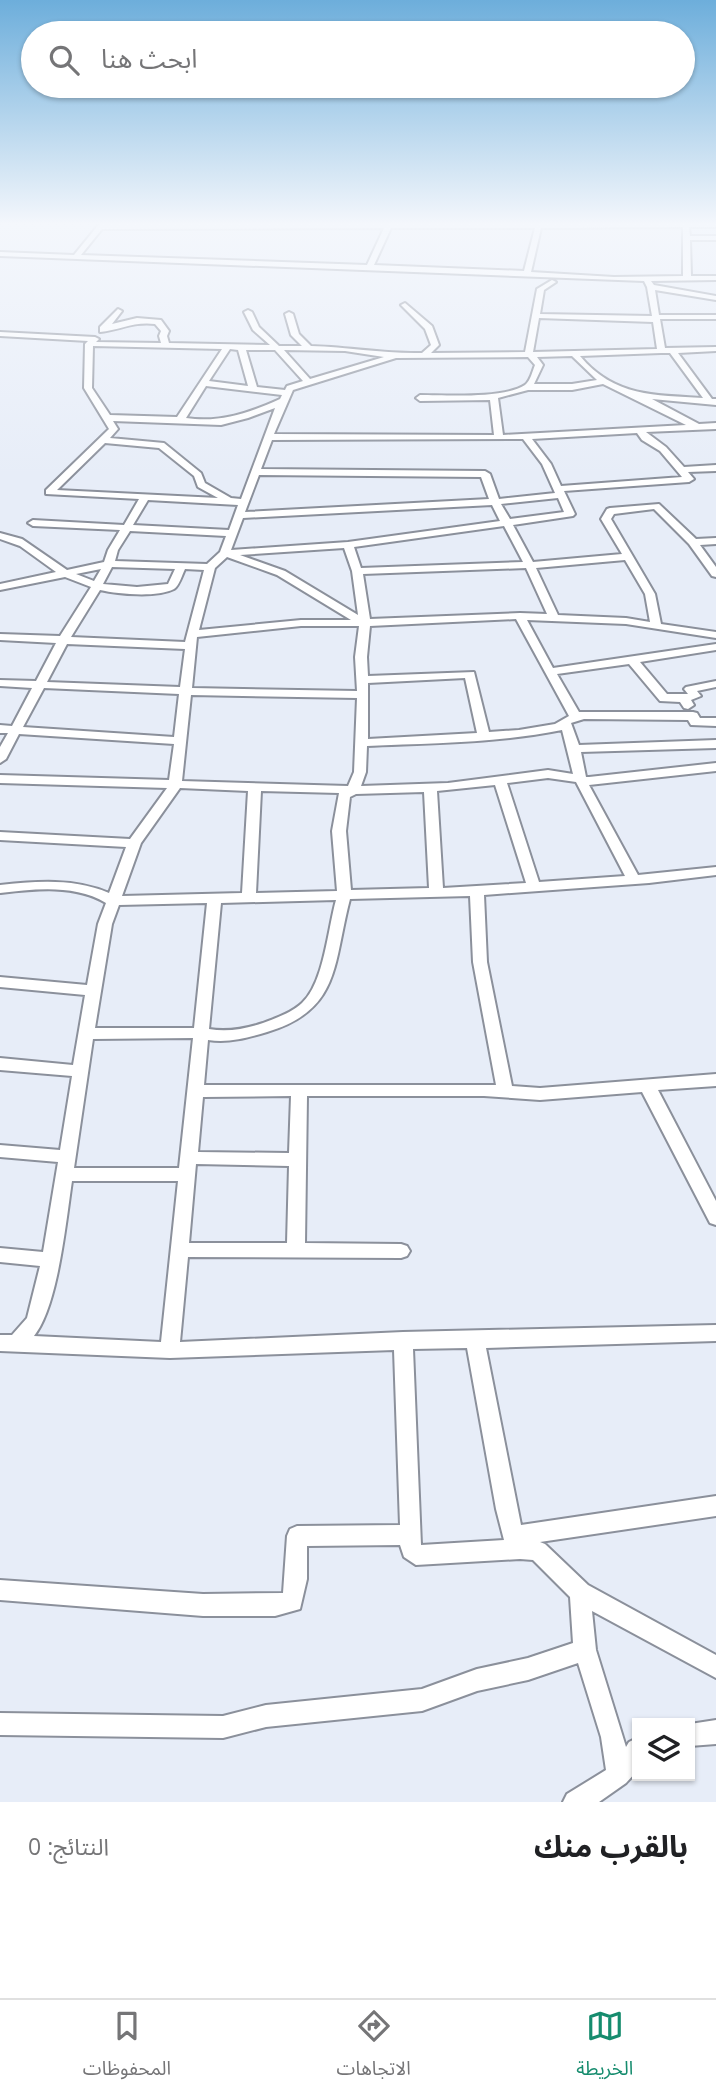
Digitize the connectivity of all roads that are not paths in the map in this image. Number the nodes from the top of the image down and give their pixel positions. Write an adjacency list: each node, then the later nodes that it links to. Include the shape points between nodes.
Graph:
1 (407, 307): 22 (street, via 429,328 435,345)
2 (538, 307): 7 (street)
3 (654, 307): 8 (street)
4 (118, 311): 10 (street)
5 (248, 312): 17 (street, via 256,328)
6 (289, 314): 16 (street, via 295,335)
7 (536, 316): 8 (street); 21 (street)
8 (656, 317): 9 (street); 20 (street)
9 (716, 317)
10 (103, 329): 12 (street); 13 (street, via 128,322 159,322)
11 (0, 334): 12 (street)
12 (92, 341): 13 (street); 34 (street, via 88,388)
13 (166, 345): 14 (street)
14 (228, 346): 15 (street); 26 (street)
15 (241, 346): 17 (street); 26 (street, via 253,388)
16 (308, 347): 17 (street); 24 (street)
17 (277, 348): 27 (street)
18 (716, 349): 19 (street)
19 (672, 350): 20 (street); 33 (street)
20 (661, 351): 23 (street)
21 (529, 353): 22 (street); 23 (street); 28 (street, via 539,365)
22 (426, 354): 24 (street)
23 (573, 354): 25 (street, via 584,369)
24 (394, 356): 27 (street)
25 (604, 382): 28 (street); 29 (street)
26 (205, 383): 30 (street); 35 (street)
27 (309, 383): 30 (street, via 290,388)
28 (527, 387): 31 (street)
29 (635, 396): 33 (street); 37 (street)
30 (285, 397): 35 (street, via 229,423); 42 (street)
31 (494, 397): 32 (street); 41 (street)
32 (420, 398)
33 (713, 402)
34 (107, 418): 35 (street); 43 (street, via 114,429)
35 (180, 421)
36 (716, 426): 37 (street)
37 (697, 427): 38 (street); 39 (street)
38 (640, 431): 40 (street); 45 (street)
39 (716, 433)
40 (524, 436): 41 (street); 47 (street, via 546,464)
41 (499, 437): 42 (street)
42 (268, 438): 46 (street)
43 (102, 440): 48 (street, via 49,492); 49 (street, via 161,445 198,475 201,485)
44 (716, 468): 45 (street)
45 (681, 470): 47 (street, via 689,479)
46 (255, 472): 50 (street); 51 (street, via 485,474)
47 (558, 492): 51 (street); 54 (street, via 570,514)
48 (146, 496): 49 (street); 55 (street)
49 (232, 501): 50 (street)
50 (244, 502): 52 (street)
51 (495, 502): 52 (street); 54 (street)
52 (239, 516): 56 (street)
53 (33, 523): 55 (street)
54 (507, 524): 60 (street); 64 (street)
55 (126, 528): 56 (street); 63 (street)
56 (232, 533): 61 (street)
57 (0, 536): 68 (street, via 26,543)
58 (716, 541): 59 (street)
59 (693, 542): 62 (street, via 656,506 610,511 606,519); 69 (street)
60 (348, 545): 61 (street); 67 (street)
61 (225, 553): 66 (street); 74 (street, via 281,573)
62 (628, 557): 64 (street); 75 (street, via 650,594)
63 (108, 564): 65 (street); 68 (street); 70 (street)
64 (530, 565): 67 (street); 73 (street)
65 (181, 567): 66 (street); 70 (street, via 172,586 143,593)
66 (210, 567): 79 (street)
67 (357, 571): 74 (street)
68 (66, 574): 70 (street); 71 (street)
69 (716, 574)
70 (97, 585): 78 (street)
71 (0, 587)
72 (520, 616): 73 (street); 74 (street); 82 (street)
73 (554, 618): 75 (street)
74 (365, 624): 79 (street, via 301,623); 86 (street)
75 (656, 627): 76 (street)
76 (716, 635)
77 (0, 637): 78 (street)
78 (63, 640): 79 (street); 85 (street)
79 (192, 640): 87 (street)
80 (716, 647): 81 (street)
81 (631, 659): 82 (street); 88 (street, via 664,698)
82 (550, 672): 90 (street)
83 (0, 683): 85 (street)
84 (716, 684): 88 (street, via 690,689 695,696)
85 (39, 685): 87 (street); 93 (street)
86 (362, 687): 87 (street); 94 (street, via 470,674); 96 (street)
87 (186, 691): 95 (street)
88 (684, 698): 89 (street)
89 (694, 716): 90 (street, via 583,715); 91 (street, via 695,722)
90 (571, 719): 94 (street, via 559,727); 98 (street)
91 (716, 722)
92 (0, 729): 93 (street)
93 (15, 730): 95 (street); 99 (street)
94 (484, 737): 96 (street)
95 (180, 741): 104 (street)
96 (361, 743): 107 (street)
97 (716, 744): 98 (street)
98 (574, 748): 102 (street)
99 (0, 759)
100 (716, 767): 102 (street)
101 (0, 779): 104 (street)
102 (580, 779): 103 (street, via 548,774); 111 (street)
103 (500, 782): 105 (street); 112 (street)
104 (175, 786): 106 (street); 109 (street)
105 (430, 787): 107 (street); 115 (street)
106 (255, 788): 107 (street); 117 (street)
107 (353, 790): 116 (street, via 344,795 340,831)
108 (0, 836): 109 (street)
109 (134, 843): 119 (street)
110 (716, 871): 111 (street)
111 (634, 880): 112 (street)
112 (534, 887): 114 (street)
113 (0, 889): 119 (street, via 58,886 104,893)
114 (477, 891): 115 (street); 130 (street, via 480,962)
115 (436, 892): 116 (street)
116 (344, 895): 117 (street); 122 (street, via 314,1000 263,1029 226,1036)
117 (249, 897): 118 (street)
118 (214, 898): 119 (street); 122 (street)
119 (113, 901): 121 (street)
120 (0, 982): 121 (street)
121 (93, 992): 123 (street)
122 (203, 1033): 123 (street); 128 (street)
123 (86, 1034): 125 (street)
124 (0, 1064): 125 (street)
125 (80, 1071): 133 (street)
126 (716, 1080): 127 (street)
127 (648, 1087): 130 (street); 135 (street)
128 (195, 1091): 129 (street); 134 (street)
129 (299, 1091): 130 (street); 132 (street)
130 (505, 1092)
131 (0, 1151): 133 (street)
132 (298, 1160): 134 (street); 137 (street)
133 (66, 1166): 134 (street); 140 (street)
134 (188, 1167): 136 (street)
135 (716, 1219)
136 (180, 1250): 137 (street); 145 (street)
137 (296, 1251): 138 (street)
138 (401, 1251)
139 (0, 1255): 140 (street)
140 (51, 1260): 144 (street, via 35,1321)
141 (716, 1333): 143 (street)
142 (403, 1340): 143 (street); 145 (street); 147 (street)
143 (475, 1340): 148 (street)
144 (9, 1343): 145 (street)
145 (170, 1350)
146 (716, 1506): 148 (street)
147 (409, 1535): 148 (street, via 416,1555); 149 (street, via 296,1536 292,1602 275,1605 203,1605)
148 (517, 1543): 150 (street, via 538,1551)
149 (0, 1590)
150 (580, 1592): 151 (street); 152 (street)
151 (585, 1650): 153 (street, via 422,1700 266,1716 223,1727); 157 (street, via 613,1737)
152 (716, 1667)
153 (0, 1724)
154 (716, 1732): 155 (street)
155 (695, 1734)
156 (632, 1760): 157 (street)
157 (618, 1775): 158 (street)
158 (575, 1802)

